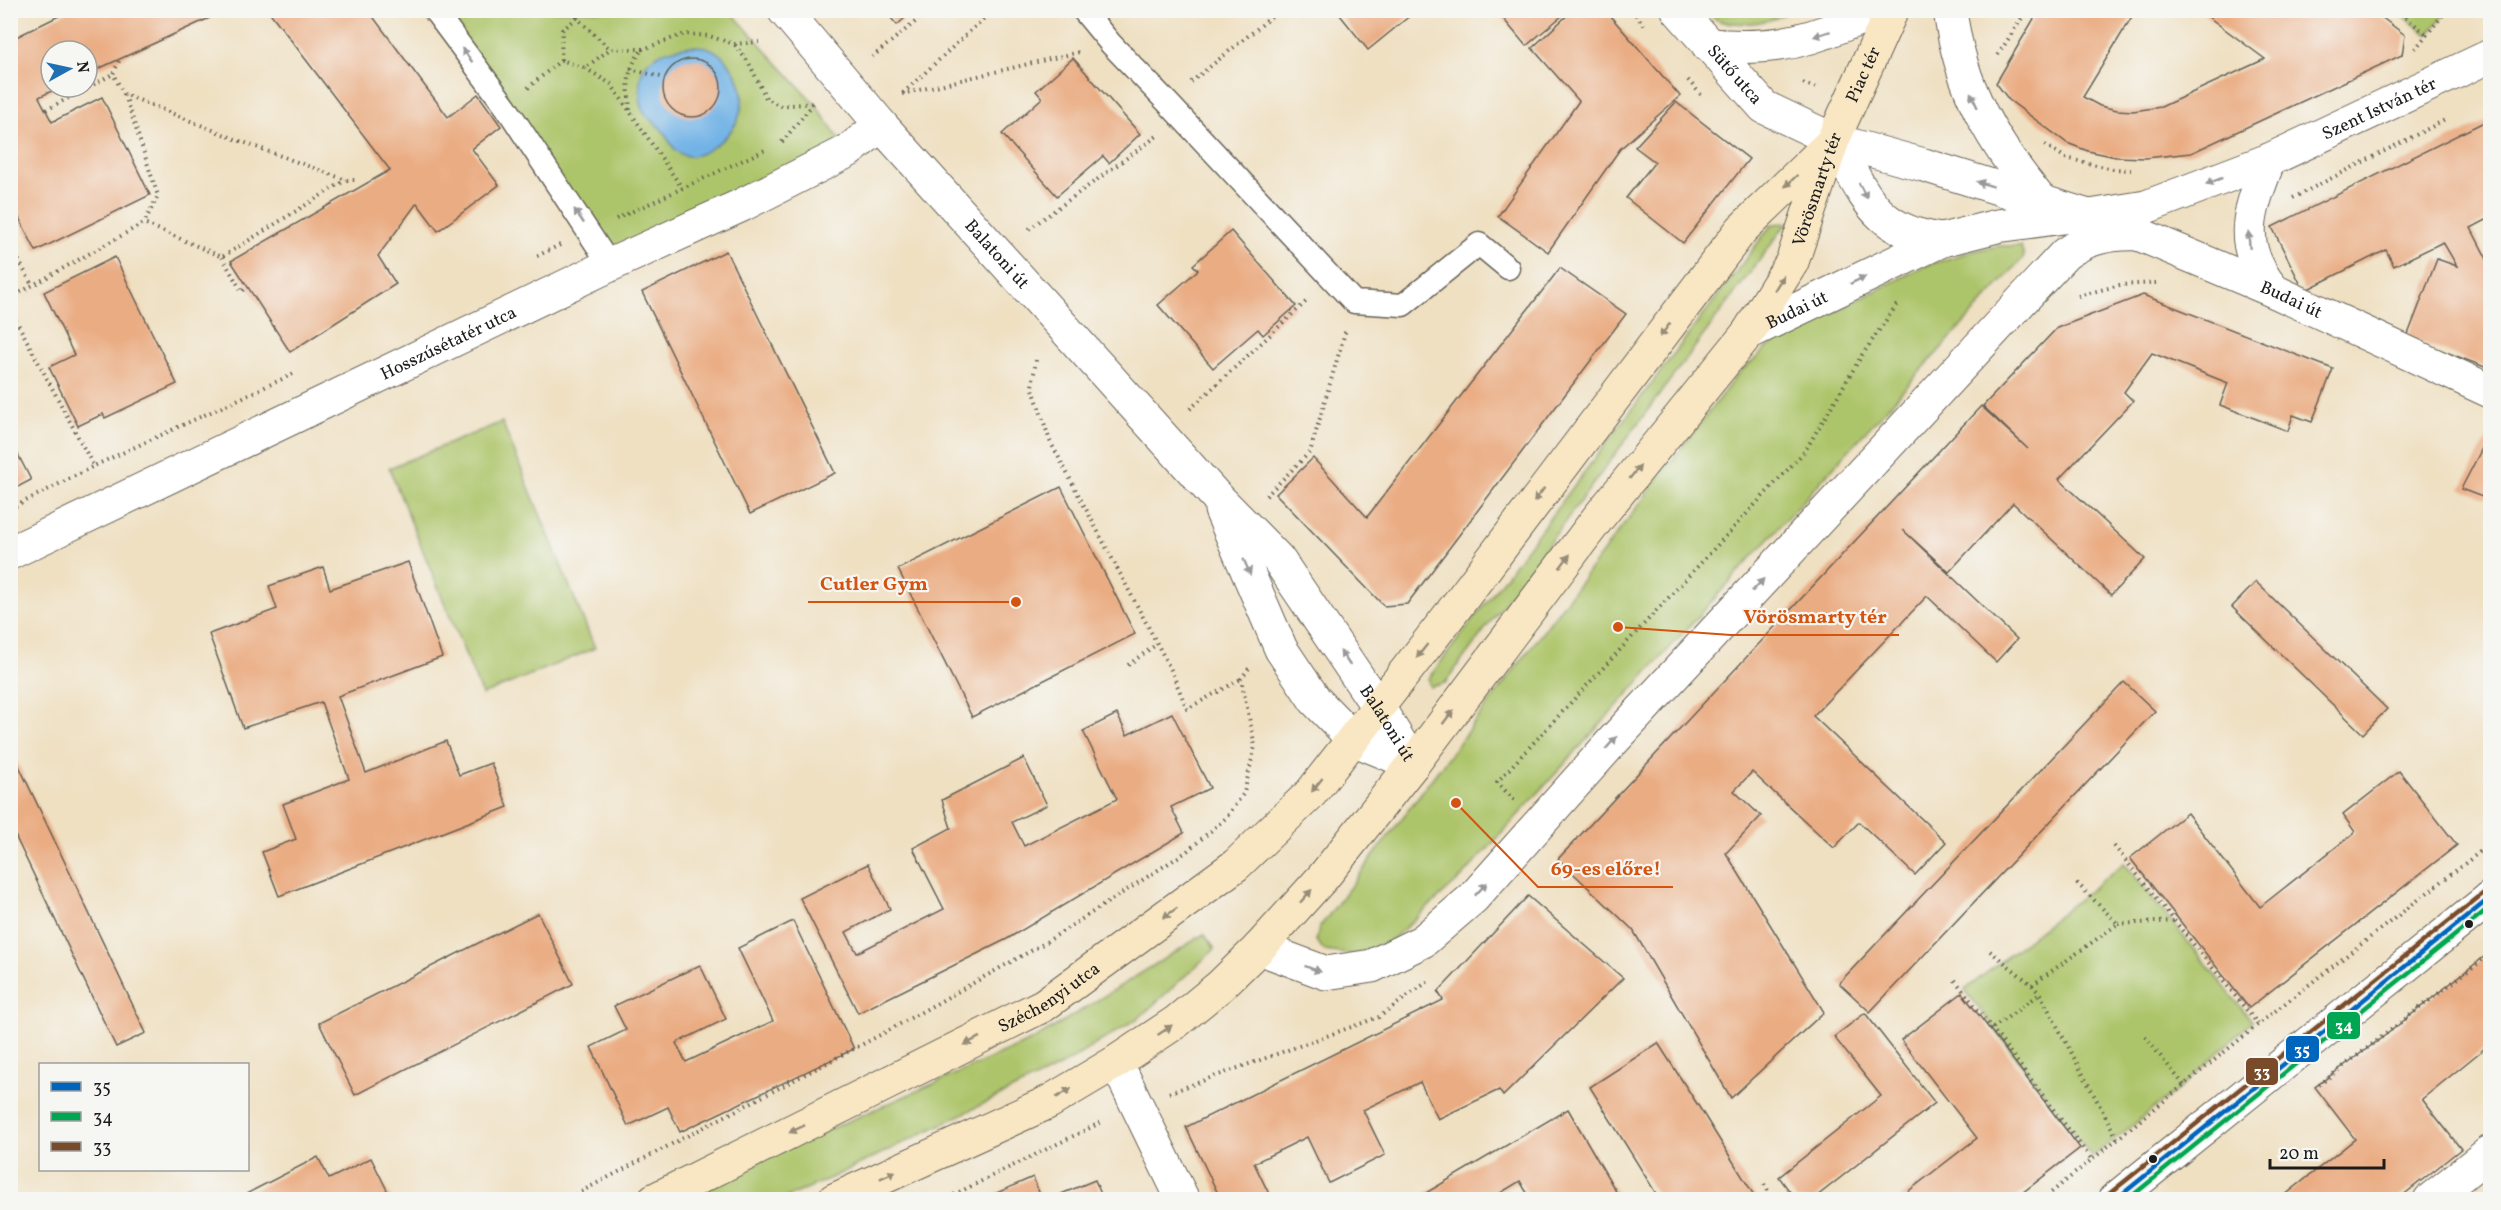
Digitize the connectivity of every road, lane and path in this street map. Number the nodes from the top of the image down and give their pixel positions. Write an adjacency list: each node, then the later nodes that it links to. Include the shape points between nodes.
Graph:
1 (434, 10): 36 (lane, one-way to 1)
2 (579, 10): 15 (path)
3 (784, 10): 41 (street, Balatoni út)
4 (930, 10): 26 (path)
5 (993, 10): 20 (path, via 902,94)
6 (1083, 10): 20 (lane)
7 (1280, 10): 38 (path)
8 (1632, 10): 16 (path)
9 (1678, 10): 21 (street, Sütő utca)
10 (1876, 10): 21 (street, one-way to 21, via 1832,30 1778,46)
11 (1892, 10): 42 (main road, Piac tér)
12 (1950, 10): 49 (street, one-way to 12, via 2008,160 1973,100 1965,81)
13 (2396, 10): 17 (path)
14 (2447, 10): 17 (path)
15 (577, 18): 22 (path); 27 (path, via 562,30)
16 (1647, 28)
17 (2428, 35): 24 (path)
18 (759, 42): 19 (path)
19 (734, 44): 23 (path, via 710,36 685,34); 48 (path, via 749,63 766,98 780,106 814,103 782,141)
20 (1111, 44): 38 (lane)
21 (1708, 45): 42 (street, Sütő utca, via 1764,107)
22 (610, 49): 23 (path); 29 (path)
23 (643, 50): 30 (path)
24 (2412, 52)
25 (2490, 56): 44 (street, Szent István tér)
26 (872, 57)
27 (561, 60): 29 (path); 36 (path)
28 (119, 61): 32 (path)
29 (585, 68): 39 (path, via 611,84)
30 (630, 69): 33 (path); 39 (path)
31 (1683, 73): 35 (path)
32 (113, 74): 34 (path); 37 (path)
33 (664, 78)
34 (124, 94): 46 (path); 52 (path, via 158,196)
35 (1705, 98)
36 (506, 107): 54 (lane, one-way to 36)
37 (46, 110)
38 (1174, 110): 53 (path); 62 (lane)
39 (630, 112): 48 (path)
40 (2449, 118): 50 (path)
41 (881, 125): 60 (street, Hosszúsétatér utca, via 848,151); 76 (street, Balatoni út)
42 (1833, 140): 49 (street, Budai út, one-way to 42); 56 (street, Budai út, one-way to 56, via 1866,197 1882,216 1906,232); 70 (main road, Vörösmarty tér, one-way to 42, via 1792,262); 85 (main road, Vörösmarty tér, one-way to 85, via 1742,229)
43 (2038, 140): 45 (path, via 2066,158)
44 (2269, 160): 51 (street, Szent István tér, one-way to 51, via 2146,207); 65 (street, one-way to 44, via 2256,266 2249,249 2248,230)
45 (2135, 171)
46 (346, 180): 47 (path); 58 (path)
47 (358, 180)
48 (682, 188): 54 (path)
49 (2041, 201): 51 (street, Budai út)
50 (2283, 203)
51 (2088, 216): 55 (street, Budai út); 56 (street, Budai út, via 2029,221)
52 (144, 223): 58 (path); 63 (path)
53 (1029, 229)
54 (589, 231): 59 (path); 60 (lane)
55 (2139, 234): 65 (street, Budai út); 88 (street, one-way to 55, via 2065,254 2096,237)
56 (1942, 240): 70 (street, Budai út, one-way to 56)
57 (10, 244): 63 (path)
58 (222, 257): 64 (path, via 242,292)
59 (536, 257)
60 (610, 265): 78 (street, Hosszúsétatér utca)
61 (1508, 268): 68 (lane, via 1479,244 1403,305)
62 (1332, 278): 68 (lane); 74 (path)
63 (32, 285): 67 (path)
64 (246, 287)
65 (2274, 291): 73 (street, Budai út)
66 (1902, 297): 88 (path, via 1805,451 1497,782)
67 (10, 298)
68 (1354, 302): 77 (path, via 1310,453)
69 (10, 309): 75 (path)
70 (1748, 333): 87 (main road, Vörösmarty tér, one-way to 70, via 1598,518)
71 (1036, 360): 81 (path, via 1032,386 1050,441)
72 (303, 369): 75 (path)
73 (2490, 391)
74 (1190, 409)
75 (94, 466): 78 (path); 79 (path)
76 (1214, 494): 85 (street, Balatoni út, one-way to 76, via 1278,559); 86 (street, Balatoni út, one-way to 86, via 1281,649 1315,700)
77 (1266, 497)
78 (112, 502): 80 (street, Hosszúsétatér utca)
79 (10, 509)
80 (10, 553)
81 (1157, 644): 83 (path); 84 (path, via 1187,709)
82 (1252, 664): 84 (path)
83 (1128, 665)
84 (1241, 679): 112 (path, via 1256,746 1244,793 1226,818 1186,852 1043,944 902,1023)
85 (1378, 707): 86 (main road, Széchenyi utca); 87 (street, Balatoni út)
86 (1353, 739): 87 (street, Balatoni út); 113 (main road, Széchenyi utca, one-way to 113, via 1311,793 1236,865 1044,1005)
87 (1413, 764): 95 (main road, one-way to 87, via 1324,876)
88 (1539, 825): 95 (street, one-way to 88, via 1326,973 1372,966 1423,940 1473,898)
89 (2490, 844): 101 (path)
90 (2114, 846): 93 (path)
91 (2075, 881): 94 (path)
92 (2490, 898): 119 (street)
93 (2175, 921): 94 (path); 101 (path)
94 (2118, 924): 99 (path)
95 (1258, 948): 104 (main road, one-way to 95, via 1221,986)
96 (1990, 951): 99 (path)
97 (2490, 954): 106 (path)
98 (1956, 980): 102 (path)
99 (2032, 985): 100 (path)
100 (2040, 994): 102 (path); 108 (path)
101 (2258, 1024): 105 (path)
102 (1993, 1028): 110 (path)
103 (2145, 1037): 105 (path)
104 (1116, 1062): 107 (street); 114 (main road, one-way to 104, via 1049,1102)
105 (2184, 1085): 108 (path)
106 (2312, 1091)
107 (1137, 1105): 115 (path); 116 (street)
108 (2118, 1140): 110 (path)
109 (2490, 1152): 120 (street)
110 (2092, 1160): 118 (path)
111 (1764, 1184): 117 (path)
112 (565, 1200)
113 (654, 1200)
114 (834, 1200)
115 (943, 1200)
116 (1183, 1200)
117 (1774, 1200)
118 (2042, 1200)
119 (2114, 1200)
120 (2430, 1200)

